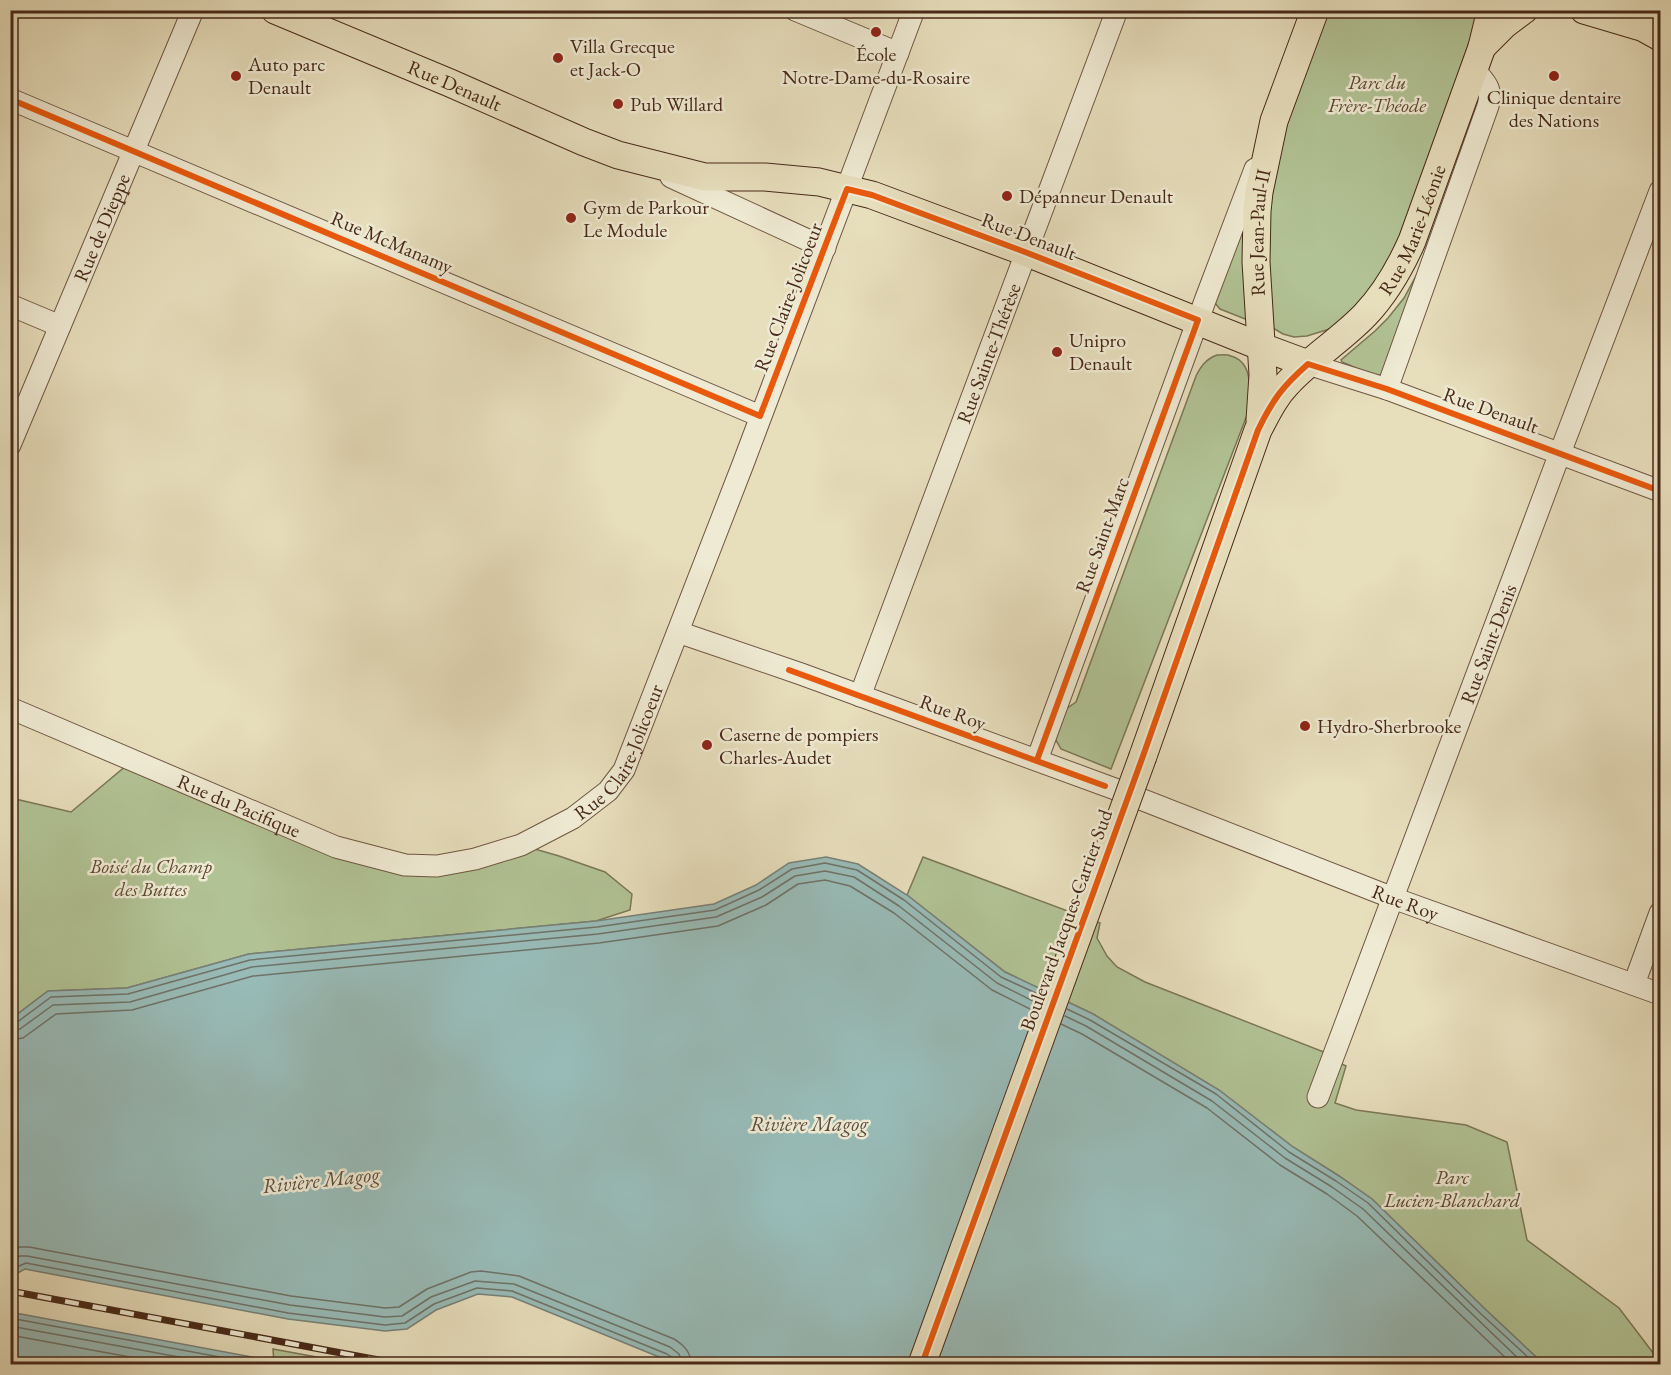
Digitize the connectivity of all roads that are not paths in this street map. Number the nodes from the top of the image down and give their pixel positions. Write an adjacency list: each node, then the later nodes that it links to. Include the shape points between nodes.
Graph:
1 (193, 10): 16 (street, Rue de Dieppe)
2 (275, 10): 17 (main road, Rue Denault)
3 (795, 10): 12 (street)
4 (914, 10): 12 (street, Rue Claire-Jolicoeur)
5 (1117, 10): 21 (street, Rue Sainte-Thérèse)
6 (1315, 10): 15 (main road, Rue Jean-Paul-II)
7 (1491, 10): 13 (main road, Rue Marie-Léonie)
8 (1524, 10): 13 (main road, via 1504,25)
9 (1584, 10): 11 (main road)
10 (1613, 10): 11 (main road)
11 (1649, 31)
12 (898, 53): 18 (street, Rue Claire-Jolicoeur)
13 (1478, 58): 26 (main road, Rue Marie-Léonie, via 1403,261 1364,316); 27 (street, Rue Marie-Léonie, via 1491,96)
14 (10, 99): 16 (street, Rue McManamy)
15 (1274, 121): 23 (street, Rue Jean-Paul-II); 25 (main road, Rue Jean-Paul-II, via 1256,222)
16 (134, 151): 24 (street, Rue de Dieppe); 28 (street, Rue McManamy)
17 (635, 160): 18 (main road, Rue Denault, via 705,177 765,177); 20 (street, Rue Denault)
18 (847, 189): 20 (street, Rue Claire-Jolicoeur); 21 (main road, Rue Denault)
19 (1660, 190): 31 (street, Rue Saint-Denis)
20 (825, 248): 28 (street, Rue Claire-Jolicoeur)
21 (1025, 252): 23 (main road, Rue Denault); 34 (street, Rue Sainte-Thérèse)
22 (10, 305): 24 (street)
23 (1198, 320): 25 (main road, Rue Denault); 36 (street, Rue Saint-Marc)
24 (60, 326): 30 (street, Rue de Dieppe)
25 (1262, 347): 26 (main road, Rue Denault); 29 (main road, Boulevard Jacques-Cartier Sud)
26 (1308, 364): 27 (street, Rue Denault); 29 (main road, Boulevard Jacques-Cartier Sud, via 1287,383)
27 (1387, 389): 31 (street, Rue Denault)
28 (760, 416): 33 (street, Rue Claire-Jolicoeur)
29 (1258, 430): 43 (main road, Boulevard Jacques-Cartier Sud, bridge)
30 (10, 446)
31 (1560, 453): 32 (street, Rue Denault); 38 (street, Rue Saint-Denis)
32 (1660, 491)
33 (678, 632): 34 (street, Rue Roy); 37 (street, Rue Claire-Jolicoeur, via 624,770 608,791 573,818 521,845)
34 (860, 696): 36 (street, Rue Roy)
35 (10, 708): 37 (street, Rue du Pacifique, via 336,847 405,865 437,866)
36 (1037, 760): 38 (street, Rue Roy)
37 (475, 859)
38 (1393, 898): 40 (street, Rue Roy); 42 (street, Rue Saint-Denis)
39 (1660, 913): 40 (street)
40 (1634, 984): 41 (street, Rue Roy)
41 (1660, 994)
42 (1318, 1097)
43 (922, 1365)

